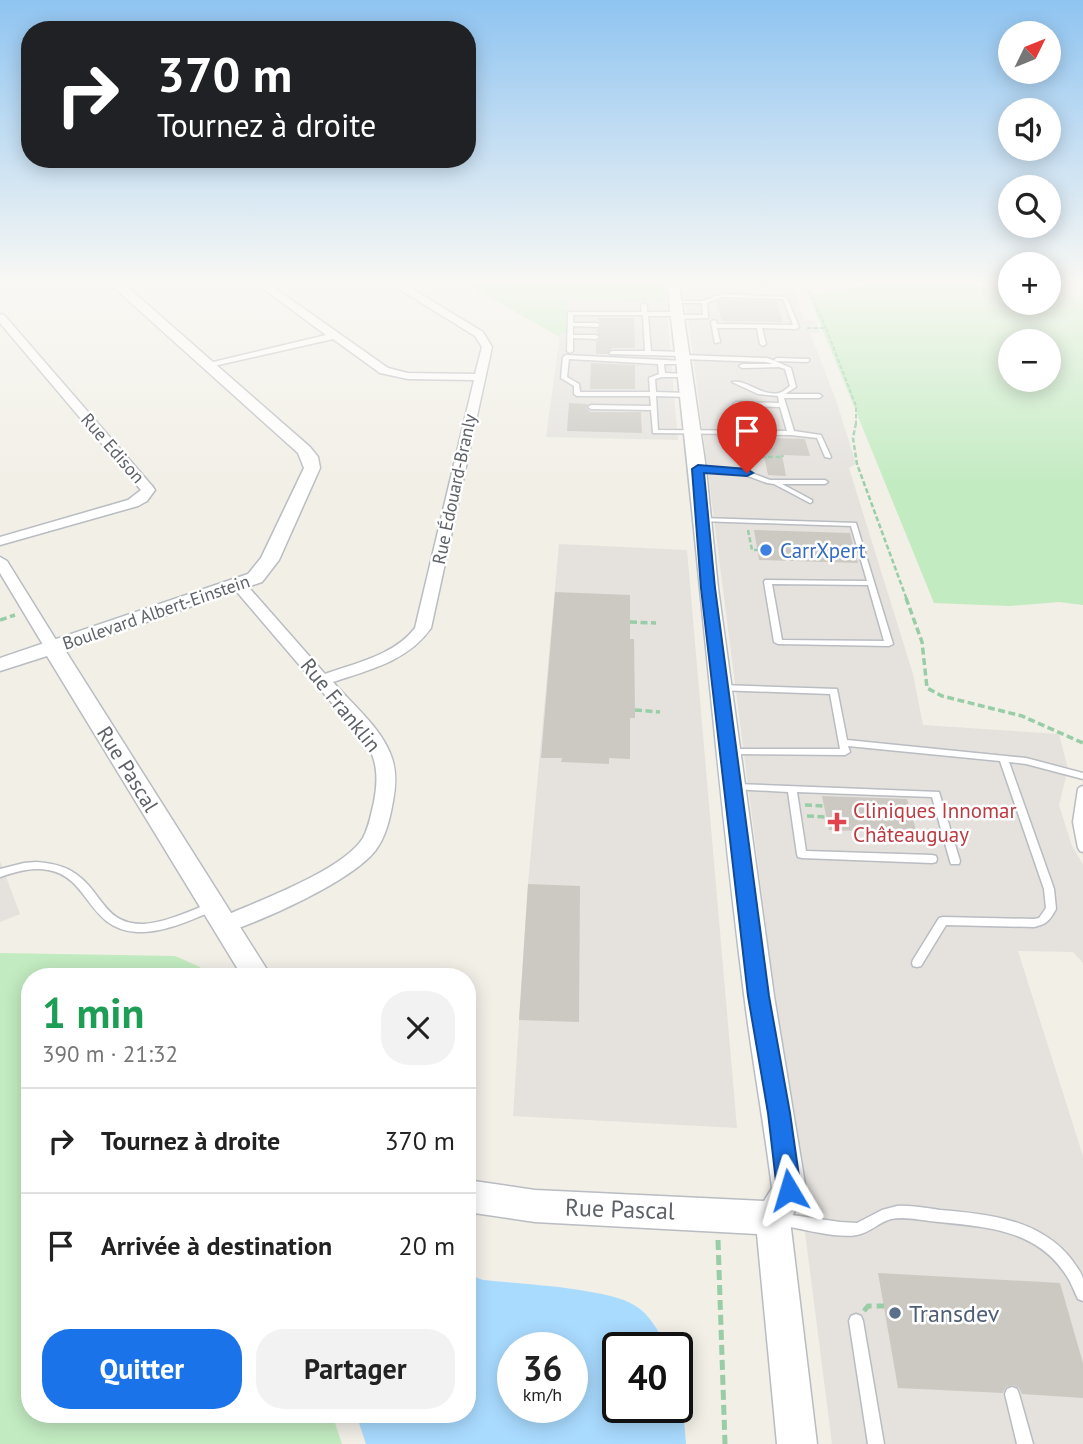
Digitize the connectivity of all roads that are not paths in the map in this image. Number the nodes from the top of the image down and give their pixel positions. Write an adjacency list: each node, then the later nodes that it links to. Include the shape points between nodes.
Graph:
1 (29, 351): 34 (street, Rue Edison, via 148,490 133,503)
2 (192, 351): 11 (street, Boulevard Albert-Einstein)
3 (270, 351): 11 (street)
4 (356, 351): 15 (street, via 392,374)
5 (486, 351): 15 (street, Rue Édouard-Branly)
6 (677, 351): 14 (street)
7 (599, 353): 8 (lane)
8 (648, 353): 14 (lane)
9 (807, 360): 10 (lane)
10 (772, 361): 13 (lane); 14 (lane)
11 (209, 366): 37 (street, Boulevard Albert-Einstein, via 304,450 312,464 266,567)
12 (743, 366): 13 (lane)
13 (785, 366): 18 (lane, via 793,387)
14 (678, 369): 17 (lane); 17 (lane, via 652,378); 17 (lane, via 566,357 564,378 577,385 577,394); 24 (street)
15 (479, 377): 40 (street, Rue Édouard-Branly, via 420,635 403,649)
16 (735, 382): 18 (lane, via 760,393)
17 (653, 394): 23 (lane)
18 (780, 395): 19 (lane); 21 (lane)
19 (819, 396)
20 (736, 404): 21 (lane)
21 (783, 405): 26 (lane)
22 (591, 407): 23 (lane)
23 (654, 408): 24 (lane, via 655,432)
24 (693, 432): 25 (lane); 29 (street)
25 (739, 432): 26 (lane); 27 (lane)
26 (791, 433): 28 (lane, via 820,436)
27 (744, 456)
28 (828, 457)
29 (698, 469): 30 (lane, via 741,471); 33 (street)
30 (773, 482): 31 (lane); 32 (lane)
31 (825, 482)
32 (810, 501)
33 (701, 520): 36 (lane, via 771,526 854,524); 41 (street)
34 (0, 541)
35 (0, 561): 38 (street, Rue Pascal)
36 (872, 583): 36 (lane, via 889,644 778,642 768,582)
37 (239, 585): 38 (street, Boulevard Albert-Einstein); 40 (street, Rue Franklin)
38 (53, 648): 39 (street, Boulevard Albert-Einstein); 53 (street, Rue Pascal)
39 (0, 665)
40 (323, 680): 53 (street, Rue Franklin, via 374,740 386,765 375,834 359,857 336,872)
41 (720, 688): 42 (lane, via 834,691); 43 (street)
42 (844, 743): 43 (lane, via 845,752); 44 (lane)
43 (728, 751): 46 (street)
44 (1003, 758): 45 (lane); 54 (lane, via 1049,889 1051,909 1034,923 943,921)
45 (1083, 776)
46 (734, 787): 47 (lane); 57 (street, via 789,1190)
47 (792, 789): 50 (lane, via 803,855); 51 (lane, via 936,794)
48 (1083, 789): 49 (lane, via 1079,822)
49 (1083, 848)
50 (932, 859)
51 (955, 862)
52 (0, 873): 53 (lane, via 28,864 54,865 72,875 102,912 133,927)
53 (218, 915): 55 (street, Rue Pascal)
54 (918, 963)
55 (252, 968)
56 (476, 1197): 57 (street, Rue Pascal, via 535,1206)
57 (773, 1218): 58 (lane, via 859,1228 891,1213 992,1220 1046,1243 1063,1259); 61 (street)
58 (1083, 1294)
59 (856, 1321): 62 (lane)
60 (1012, 1394): 63 (lane)
61 (797, 1444)
62 (876, 1444)
63 (1026, 1444)

